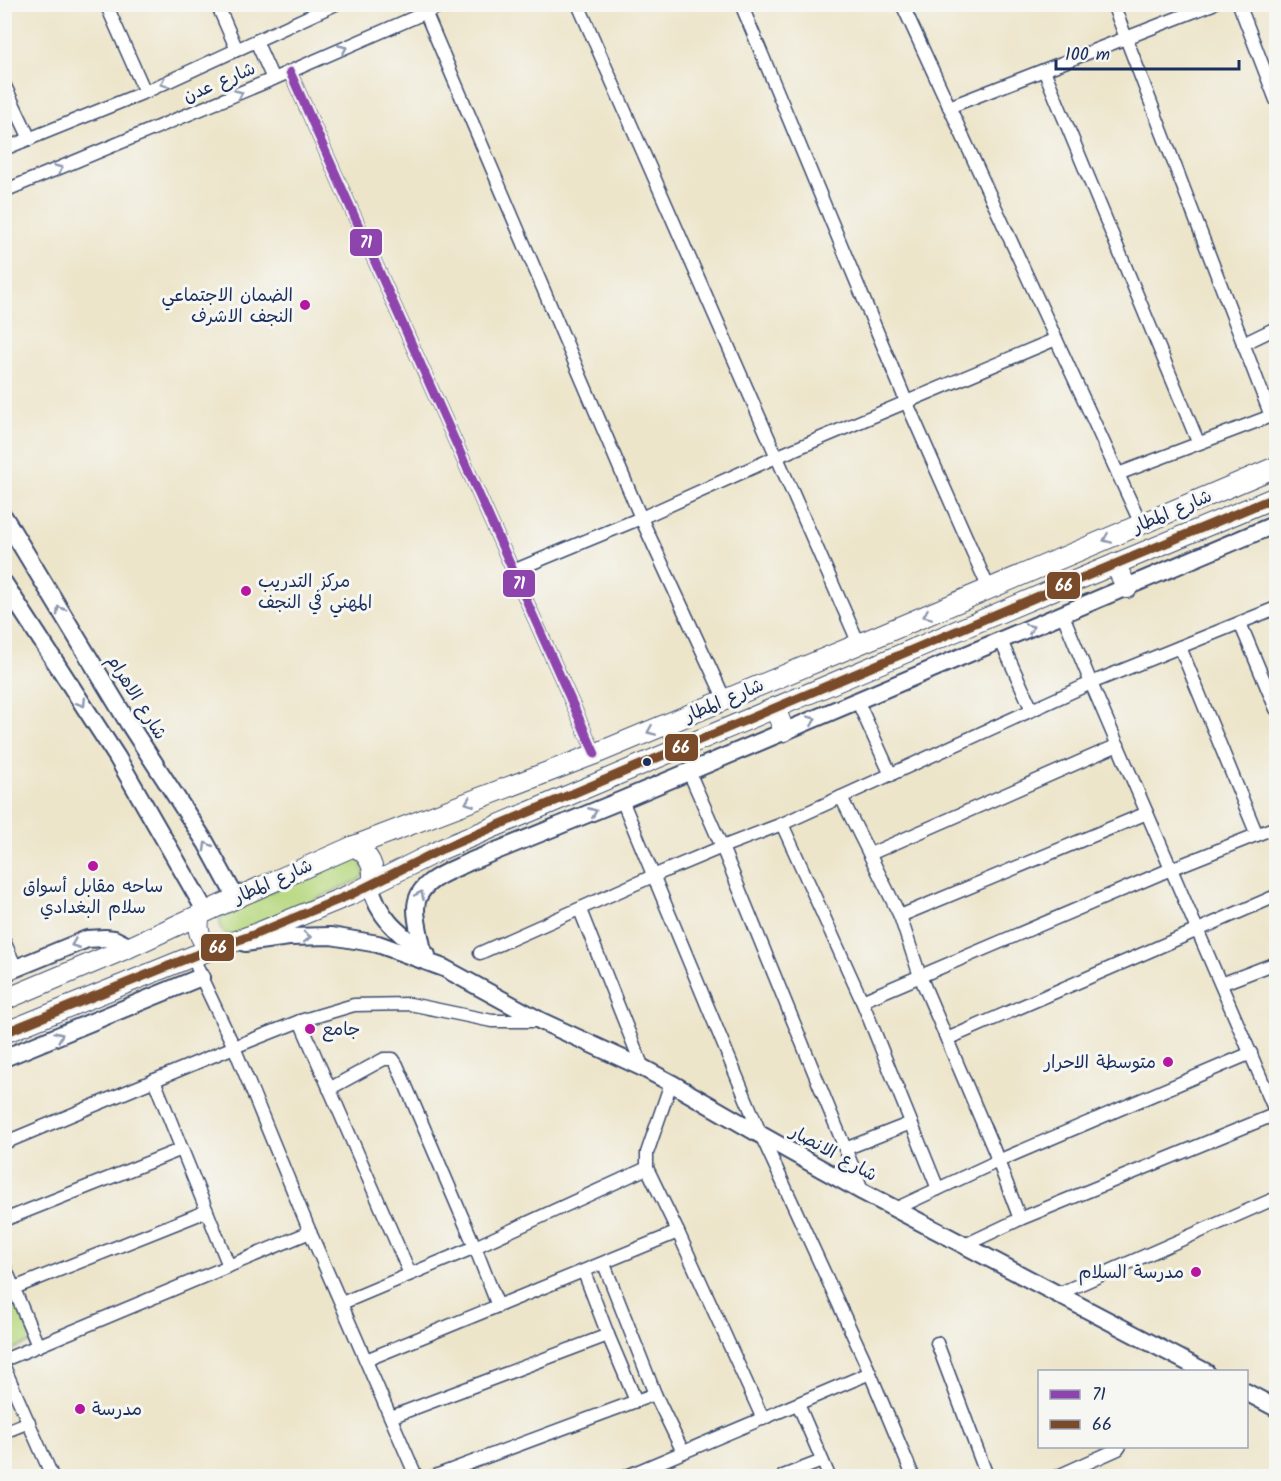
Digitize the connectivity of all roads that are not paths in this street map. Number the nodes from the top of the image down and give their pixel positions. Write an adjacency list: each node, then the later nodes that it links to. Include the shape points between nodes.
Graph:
1 (106, 4): 19 (street)
2 (217, 4): 14 (street)
3 (336, 4): 13 (street, شارع عدن)
4 (446, 4): 11 (street, شارع عدن)
5 (578, 4): 30 (street)
6 (741, 4): 28 (street)
7 (902, 4): 21 (street)
8 (1113, 4): 12 (street)
9 (1239, 4): 20 (street)
10 (1211, 5): 12 (street)
11 (426, 14): 16 (street, شارع عدن, one-way to 11); 38 (street)
12 (1125, 38): 15 (street); 27 (street)
13 (256, 41): 14 (street, شارع عدن); 17 (street)
14 (237, 50): 19 (street, شارع عدن, one-way to 19)
15 (1044, 70): 21 (street); 29 (street)
16 (290, 72): 17 (street, شارع عدن); 43 (street)
17 (273, 79): 24 (street, شارع عدن, one-way to 17)
18 (4, 84): 22 (street)
19 (145, 92): 22 (street, شارع عدن)
20 (1276, 100)
21 (949, 107): 26 (street)
22 (30, 139): 23 (street, شارع عدن)
23 (4, 149)
24 (4, 191)
25 (1276, 328): 27 (street)
26 (1056, 339): 28 (street); 32 (street)
27 (1243, 344): 29 (street, via 1271,416)
28 (906, 401): 30 (street); 46 (street)
29 (1197, 442): 32 (street)
30 (776, 457): 38 (street); 52 (street)
31 (1276, 467): 33 (main road, شارع المطار)
32 (1118, 474): 39 (street)
33 (1224, 489): 35 (main road, شارع المطار); 36 (main road, via 1224,504)
34 (1276, 497): 36 (main road, شارع المطار)
35 (1170, 511): 39 (main road, شارع المطار); 41 (main road, via 1181,518)
36 (1236, 514): 41 (main road, شارع المطار)
37 (4, 517): 51 (street, شارع الاهرام, one-way to 37)
38 (641, 518): 43 (street); 58 (street)
39 (1141, 524): 46 (main road, شارع المطار, one-way to 46)
40 (1276, 524): 45 (street)
41 (1182, 536): 42 (main road, شارع المطار)
42 (1115, 564): 45 (main road); 60 (main road, شارع المطار)
43 (513, 570): 65 (street)
44 (4, 583): 54 (street)
45 (1127, 588): 48 (street)
46 (989, 589): 52 (main road, شارع المطار, one-way to 52)
47 (1276, 608): 49 (street)
48 (1063, 615): 50 (street, one-way to 48); 57 (street)
49 (1240, 623): 53 (street); 61 (street)
50 (1001, 640): 59 (street); 62 (street)
51 (79, 641): 54 (street, via 72,655); 55 (street, شارع الاهرام)
52 (859, 644): 58 (main road, شارع المطار)
53 (1180, 647): 57 (street); 73 (street)
54 (52, 656): 56 (street)
55 (95, 668): 56 (street, via 78,669); 81 (street, شارع الاهرام, one-way to 55, via 206,843)
56 (69, 683): 83 (street, one-way to 83, via 117,757)
57 (1091, 683): 62 (street); 64 (street)
58 (724, 700): 65 (main road, شارع المطار, one-way to 65)
59 (857, 700): 63 (street, one-way to 59); 67 (street)
60 (775, 708): 63 (main road); 79 (main road, شارع المطار, via 442,849)
61 (1276, 709)
62 (1032, 710): 67 (street)
63 (784, 731): 66 (street)
64 (1118, 745): 70 (street); 76 (street)
65 (595, 754): 74 (main road, شارع المطار, one-way to 74)
66 (689, 772): 69 (street); 75 (street)
67 (891, 775): 68 (street)
68 (841, 797): 71 (street); 76 (street)
69 (622, 800): 78 (street); 89 (street, one-way to 69, via 416,908 426,885 469,862)
70 (1147, 813): 77 (street); 84 (street)
71 (782, 824): 75 (street); 99 (street)
72 (1276, 827): 73 (street)
73 (1257, 835): 77 (street)
74 (354, 846): 79 (main road, via 371,862); 81 (main road, شارع المطار)
75 (722, 847): 78 (street); 116 (street)
76 (870, 854): 84 (street)
77 (1171, 869): 85 (street); 95 (street)
78 (653, 876): 82 (street); 113 (street)
79 (371, 885): 88 (main road, شارع المطار); 89 (street, شارع الانصار, via 387,921)
80 (1276, 896): 85 (street)
81 (236, 898): 83 (main road, شارع المطار)
82 (580, 910): 90 (street); 107 (street)
83 (203, 913): 87 (main road, شارع المطار); 88 (main road, via 198,923 201,939 206,945)
84 (900, 916): 95 (street)
85 (1197, 930): 97 (street); 103 (street)
86 (4, 941): 94 (street)
87 (130, 947): 94 (street, one-way to 94, via 114,939 87,939); 98 (main road, شارع المطار)
88 (221, 947): 91 (main road, شارع المطار); 93 (street, شارع الانصار, one-way to 93, via 289,937 331,936 378,944)
89 (423, 952): 93 (street, شارع الانصار)
90 (480, 953)
91 (193, 956): 96 (street); 102 (main road, شارع المطار)
92 (1276, 963): 97 (street)
93 (444, 968): 101 (street, شارع الانصار)
94 (10, 971)
95 (920, 976): 99 (street); 103 (street)
96 (201, 977): 104 (street); 106 (street, one-way to 96)
97 (1221, 984): 105 (street)
98 (4, 1000)
99 (862, 1001): 112 (street)
100 (300, 1021): 101 (street, via 354,1005 410,1004 492,1021); 104 (street); 110 (street)
101 (541, 1021): 107 (street, شارع الانصار)
102 (4, 1033)
103 (947, 1039): 117 (street)
104 (234, 1047): 108 (street); 126 (street)
105 (1251, 1053): 111 (street); 117 (street)
106 (4, 1058)
107 (643, 1068): 109 (street, شارع الانصار)
108 (154, 1080): 114 (street); 115 (street)
109 (671, 1083): 113 (street, شارع الانصار); 118 (street, via 647,1153)
110 (329, 1089): 129 (street, via 384,1059 393,1059); 134 (street)
111 (1276, 1113): 124 (street)
112 (912, 1123): 116 (street); 119 (street)
113 (761, 1135): 120 (street, شارع الانصار); 147 (street)
114 (4, 1143)
115 (182, 1149): 123 (street); 125 (street)
116 (845, 1149): 120 (street)
117 (998, 1161): 119 (street); 124 (street)
118 (647, 1168): 127 (street); 129 (street)
119 (938, 1189): 122 (street)
120 (863, 1192): 122 (street, شارع الانصار)
121 (1276, 1198): 136 (street)
122 (895, 1209): 128 (street, شارع الانصار)
123 (207, 1211): 132 (street); 135 (street)
124 (1020, 1219): 128 (street)
125 (4, 1220)
126 (310, 1232): 132 (street); 137 (street)
127 (678, 1232): 130 (street); 154 (street)
128 (965, 1245): 136 (street, شارع الانصار)
129 (475, 1247): 134 (street); 138 (street)
130 (604, 1264): 133 (street); 149 (street)
131 (4, 1265): 135 (street)
132 (229, 1266): 141 (street)
133 (584, 1272): 138 (street); 139 (street)
134 (410, 1274): 137 (street)
135 (14, 1288): 141 (street)
136 (1058, 1294): 145 (street, شارع الانصار)
137 (342, 1303): 143 (street)
138 (498, 1306): 143 (street)
139 (608, 1335): 150 (street); 153 (street)
140 (937, 1343): 167 (street)
141 (38, 1346): 142 (street)
142 (4, 1360)
143 (366, 1360): 153 (street)
144 (4, 1367): 155 (street)
145 (1184, 1367): 146 (street, شارع الانصار)
146 (1200, 1370)
147 (870, 1373): 151 (street); 166 (street)
148 (1248, 1393): 152 (street)
149 (655, 1394): 150 (street); 158 (street)
150 (636, 1401): 162 (street)
151 (798, 1404): 154 (street); 159 (street)
152 (1276, 1408)
153 (391, 1417): 161 (street)
154 (763, 1419): 158 (street)
155 (29, 1422): 156 (street); 160 (street)
156 (4, 1432)
157 (1119, 1448): 168 (street)
158 (682, 1452): 163 (street)
159 (822, 1461): 164 (street); 165 (street)
160 (52, 1476)
161 (416, 1476)
162 (435, 1476)
163 (627, 1476)
164 (783, 1476)
165 (829, 1476)
166 (913, 1476)
167 (987, 1476)
168 (1058, 1476)

